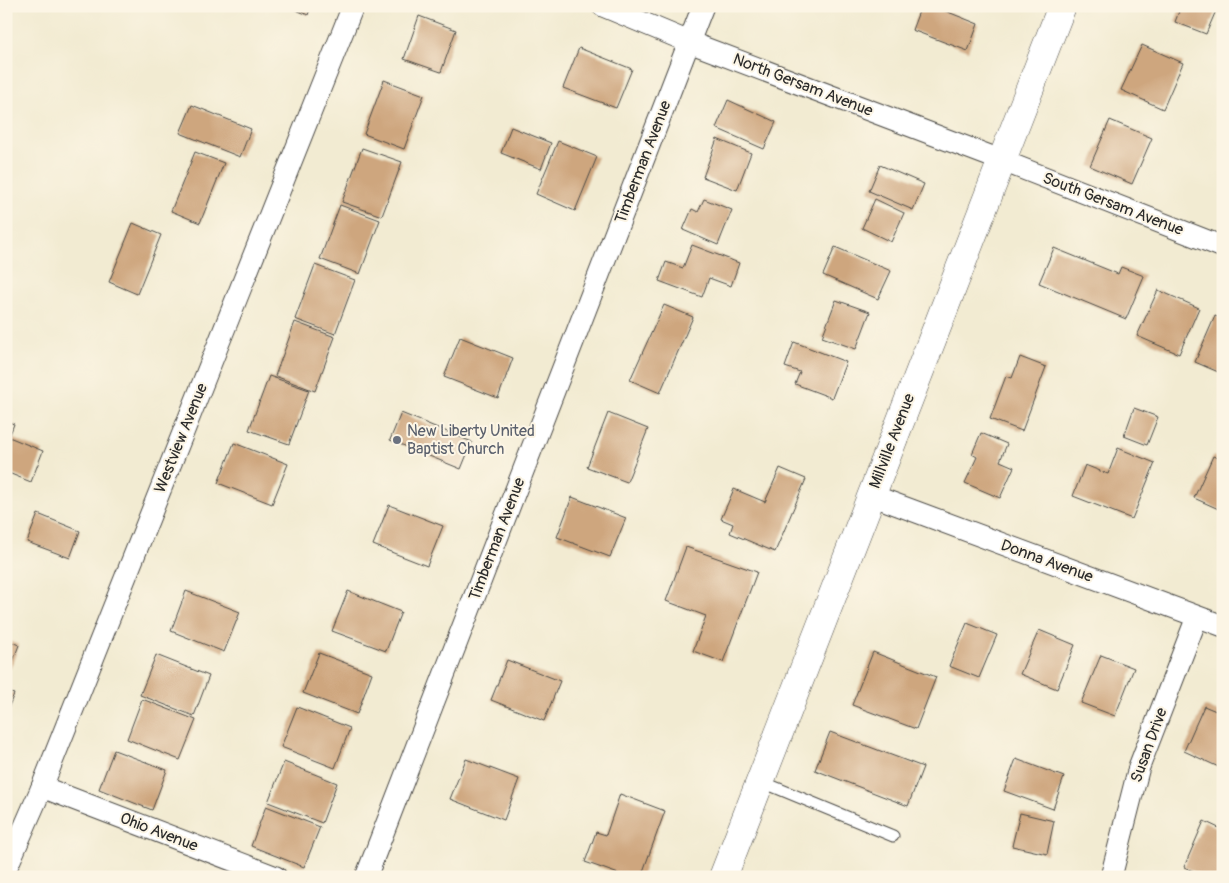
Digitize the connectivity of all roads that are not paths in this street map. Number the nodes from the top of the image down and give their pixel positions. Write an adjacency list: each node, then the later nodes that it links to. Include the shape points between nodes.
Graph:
1 (353, 6): 12 (street, Westview Avenue)
2 (603, 6): 5 (street, North Gersam Avenue)
3 (703, 6): 5 (street, Timberman Avenue)
4 (1062, 6): 6 (main road, Millville Avenue)
5 (689, 42): 6 (street, North Gersam Avenue); 16 (street, Timberman Avenue)
6 (1003, 161): 7 (street, South Gersam Avenue); 8 (main road, Millville Avenue)
7 (1223, 247)
8 (871, 495): 9 (street, Donna Avenue); 11 (main road, Millville Avenue)
9 (1197, 617): 10 (street, Donna Avenue); 18 (street, Susan Drive, via 1139,766)
10 (1223, 626)
11 (760, 781): 13 (lane); 17 (main road, Millville Avenue)
12 (42, 787): 14 (street, Westview Avenue); 15 (street, Ohio Avenue)
13 (893, 836)
14 (6, 869)
15 (276, 877)
16 (366, 877)
17 (723, 877)
18 (1111, 877)

